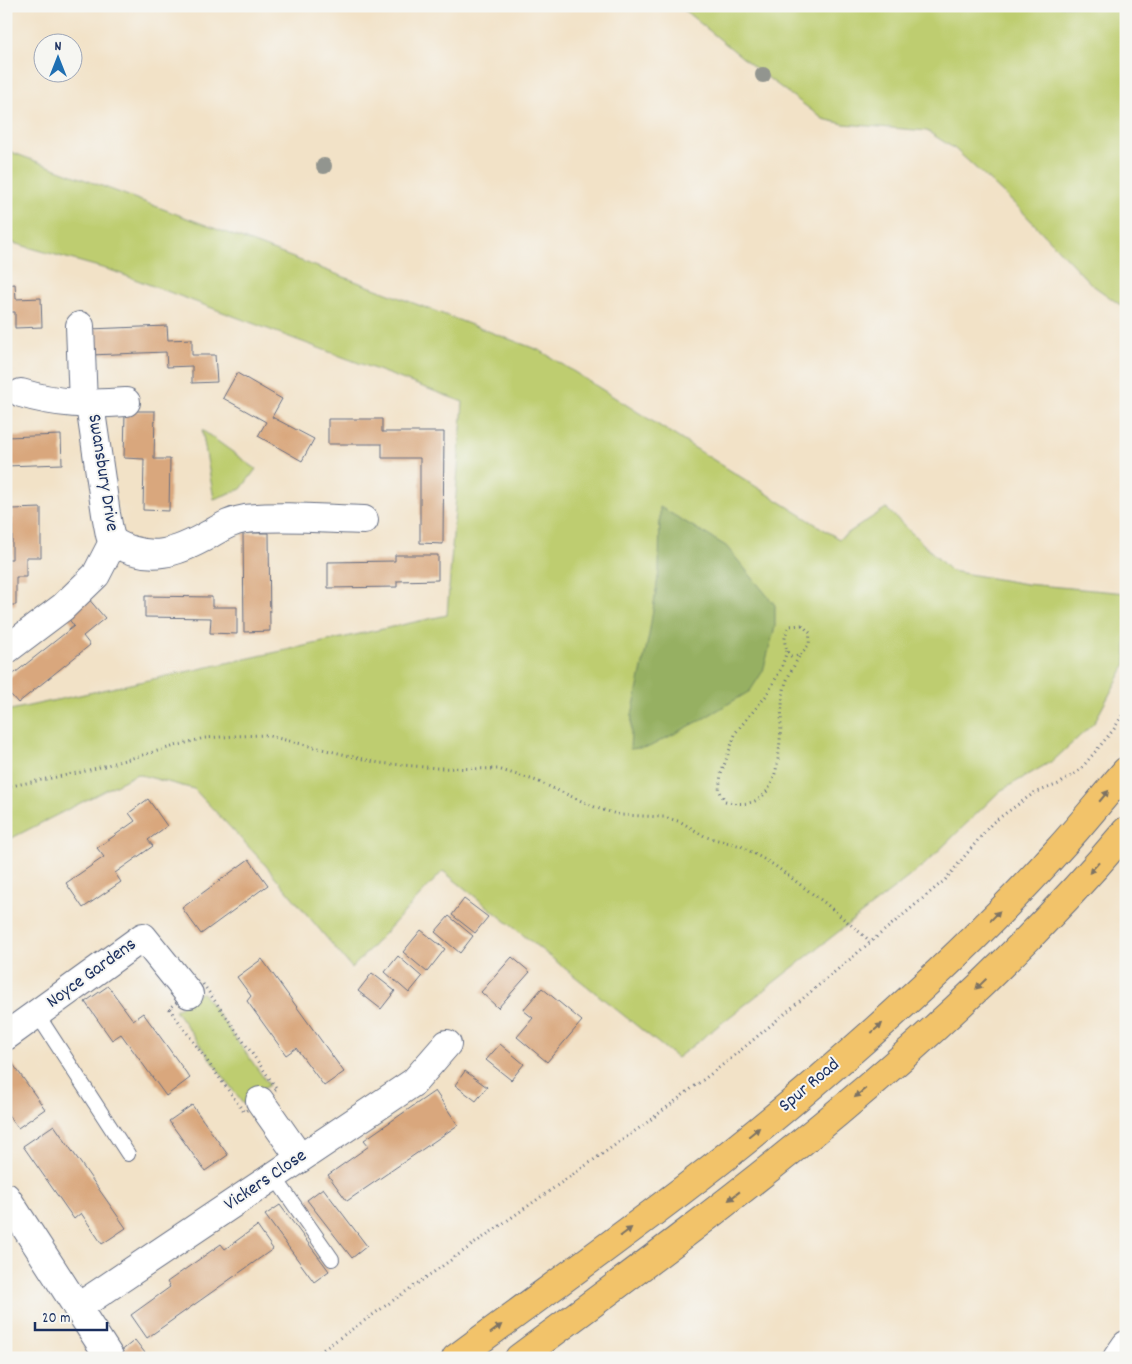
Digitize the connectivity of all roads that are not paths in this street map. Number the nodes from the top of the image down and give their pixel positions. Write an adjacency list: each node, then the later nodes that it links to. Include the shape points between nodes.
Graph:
1 (80, 326): 4 (street, Swansbury Drive)
2 (21, 393): 4 (street, via 49,402)
3 (126, 402): 4 (street)
4 (87, 404): 6 (street, Swansbury Drive)
5 (364, 520): 6 (street, Swansbury Drive, via 269,518 231,522 186,547 166,554 137,552)
6 (114, 542): 7 (street, Swansbury Drive, via 96,575 63,607)
7 (6, 650)
8 (1126, 771): 23 (highway, Spur Road, one-way to 8, via 702,1173 814,1084 906,1003 981,930 1058,850)
9 (1126, 831): 24 (highway, Spur Road, one-way to 24, via 1029,937 901,1058 669,1247)
10 (188, 994): 11 (street, Noyce Gardens, via 143,937)
11 (37, 1014): 12 (street, Noyce Gardens); 15 (lane)
12 (6, 1036)
13 (447, 1044): 16 (street, Vickers Close, via 414,1082)
14 (260, 1101): 16 (street)
15 (128, 1154)
16 (300, 1158): 17 (street, Vickers Close)
17 (274, 1176): 19 (lane); 20 (street, Vickers Close)
18 (8, 1205): 20 (street)
19 (332, 1259)
20 (77, 1308): 22 (street)
21 (1126, 1345): 25 (street)
22 (110, 1358)
23 (456, 1358)
24 (519, 1358)
25 (1117, 1358)

